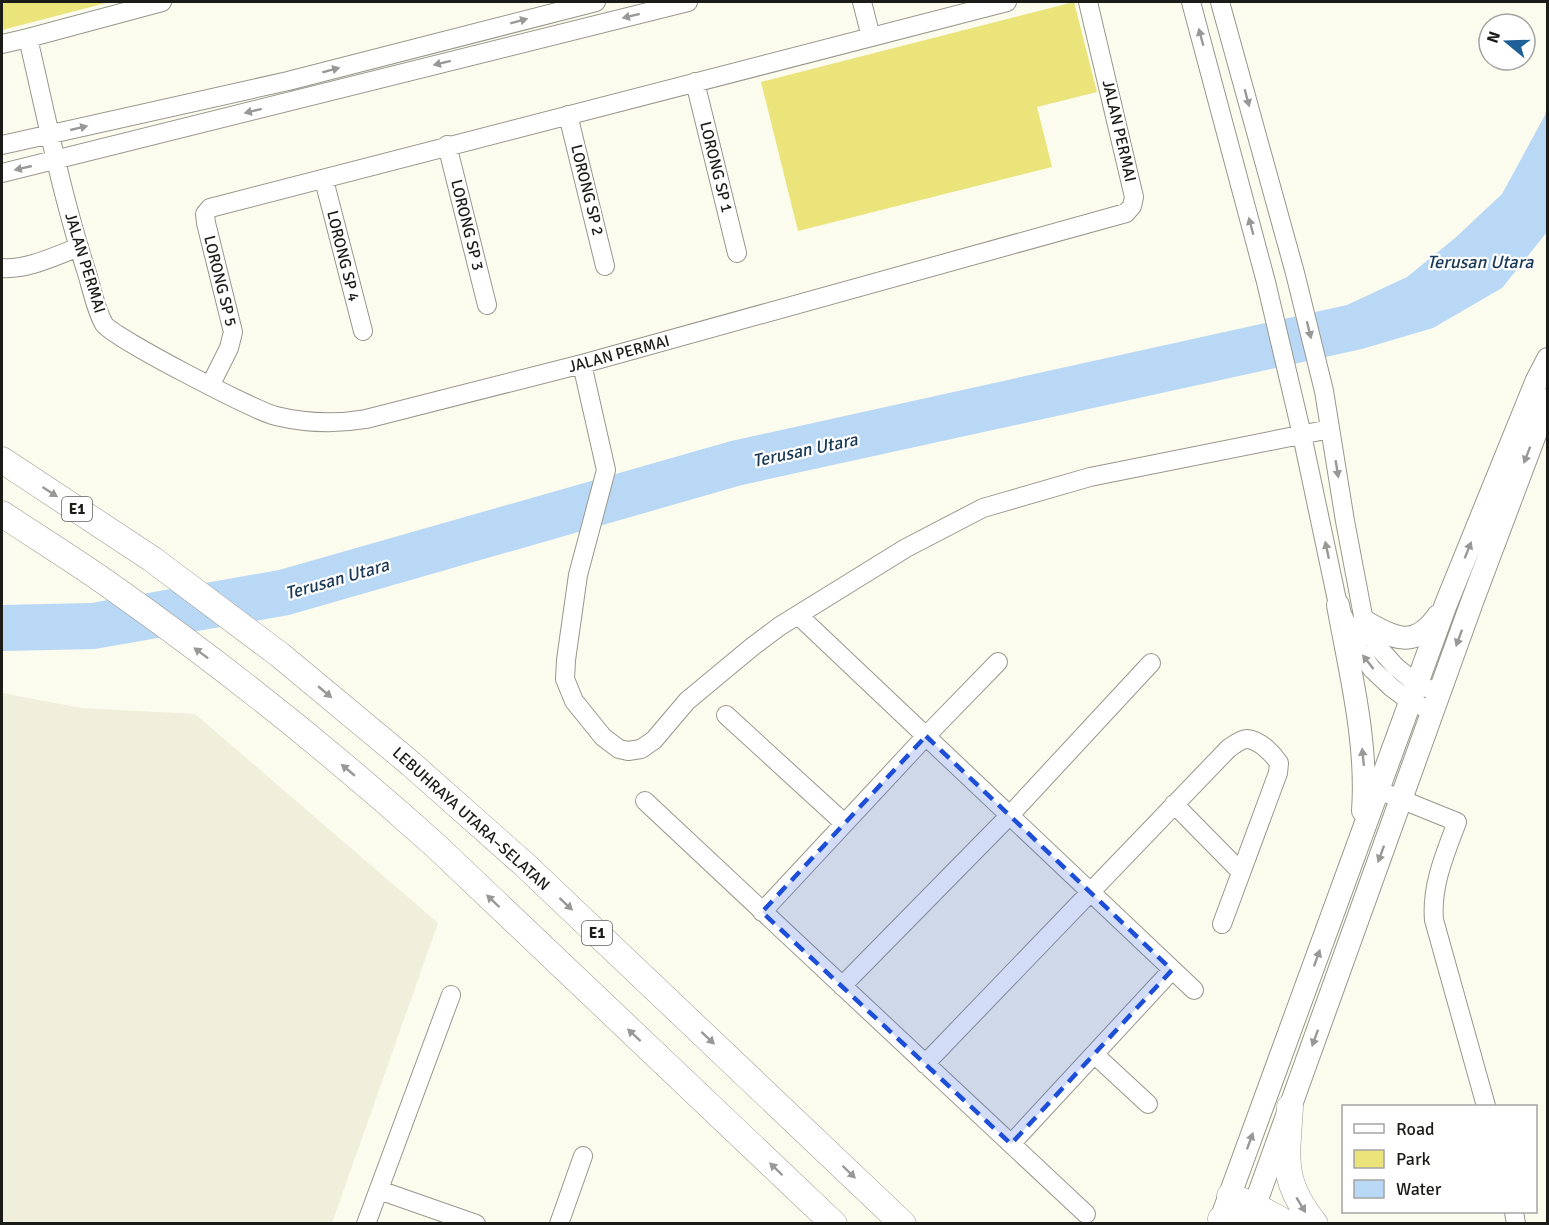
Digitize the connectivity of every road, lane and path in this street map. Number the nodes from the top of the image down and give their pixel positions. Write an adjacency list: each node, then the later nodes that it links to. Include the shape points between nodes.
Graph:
1 (162, 2): 10 (street)
2 (596, 2): 14 (street, one-way to 2, via 288,81)
3 (688, 2): 17 (street, one-way to 17)
4 (862, 2): 9 (street)
5 (1007, 2): 9 (street)
6 (1088, 2): 27 (street, JALAN PERMAI, via 1134,197 1126,213)
7 (1191, 2): 31 (street, one-way to 7, via 1266,282)
8 (1220, 2): 30 (street, one-way to 30, via 1295,273)
9 (871, 37): 12 (street)
10 (28, 38): 11 (street); 14 (street, JALAN PERMAI)
11 (2, 44)
12 (695, 82): 13 (street); 21 (street, LORONG SP 1)
13 (568, 115): 16 (street); 22 (street, LORONG SP 2)
14 (50, 134): 15 (street); 17 (street, JALAN PERMAI)
15 (2, 145)
16 (447, 145): 19 (street); 24 (street, LORONG SP 3)
17 (55, 161): 18 (street, one-way to 18); 20 (street, JALAN PERMAI)
18 (2, 173)
19 (324, 180): 25 (street, LORONG SP 4); 28 (street, LORONG SP 5, via 210,208 205,214 234,332)
20 (79, 248): 23 (street, via 15,268); 28 (street, JALAN PERMAI, via 104,325)
21 (737, 253)
22 (605, 266)
23 (2, 268)
24 (487, 305)
25 (363, 332)
26 (1548, 359): 35 (main road, one-way to 26)
27 (582, 364): 28 (street, JALAN PERMAI, via 351,422 273,416); 36 (street, via 606,470 583,553 564,679 581,712 619,749 641,749 705,685)
28 (210, 386)
29 (1548, 400): 41 (main road, one-way to 41)
30 (1330, 429): 31 (street); 37 (street, one-way to 37)
31 (1302, 435): 34 (street, one-way to 31); 36 (street, via 1090,477 983,508 906,548)
32 (2, 460): 74 (highway, LEBUHRAYA UTARA–SELATAN / E1, one-way to 74, via 152,559 280,655 411,764 525,865)
33 (2, 514): 73 (highway, one-way to 33, via 371,788 112,587)
34 (1338, 604): 40 (street, one-way to 34, via 1391,687 1366,660); 50 (main road, one-way to 34, via 1363,756)
35 (1446, 604): 37 (main road, via 1433,624 1410,638 1387,635); 40 (main road)
36 (798, 615): 43 (street)
37 (1364, 621): 40 (street, via 1377,646)
38 (998, 662): 43 (street)
39 (1151, 663): 48 (street)
40 (1414, 693): 41 (street); 44 (main road)
41 (1436, 702): 45 (main road)
42 (726, 715): 49 (street)
43 (926, 736): 48 (street); 49 (street)
44 (1378, 790): 45 (street); 50 (main road)
45 (1401, 800): 62 (street, via 1457,822 1432,903); 63 (main road, one-way to 63)
46 (645, 801): 53 (street)
47 (1174, 804): 51 (street); 51 (street, via 1241,740 1260,744 1274,755 1279,763 1278,773); 52 (street)
48 (1010, 815): 52 (street); 56 (street)
49 (844, 823): 53 (street)
50 (1362, 836): 68 (main road, one-way to 50)
51 (1241, 872): 54 (street)
52 (1091, 892): 55 (street); 60 (street)
53 (762, 912): 56 (street)
54 (1222, 924)
55 (1173, 970): 57 (street); 59 (street)
56 (842, 987): 60 (street)
57 (1194, 990)
58 (451, 995): 66 (street)
59 (1094, 1054): 61 (street); 64 (street)
60 (926, 1064): 64 (street)
61 (1148, 1104)
62 (1485, 1105)
63 (1290, 1107): 69 (main road); 76 (highway, one-way to 76, via 1290,1184)
64 (1011, 1144): 67 (street)
65 (583, 1156): 72 (street)
66 (379, 1190): 70 (street); 71 (street)
67 (1086, 1214)
68 (1227, 1215): 69 (highway)
69 (1252, 1215): 75 (highway)
70 (366, 1224)
71 (476, 1224)
72 (559, 1224)
73 (834, 1224)
74 (903, 1224)
75 (1288, 1224)
76 (1315, 1224)

